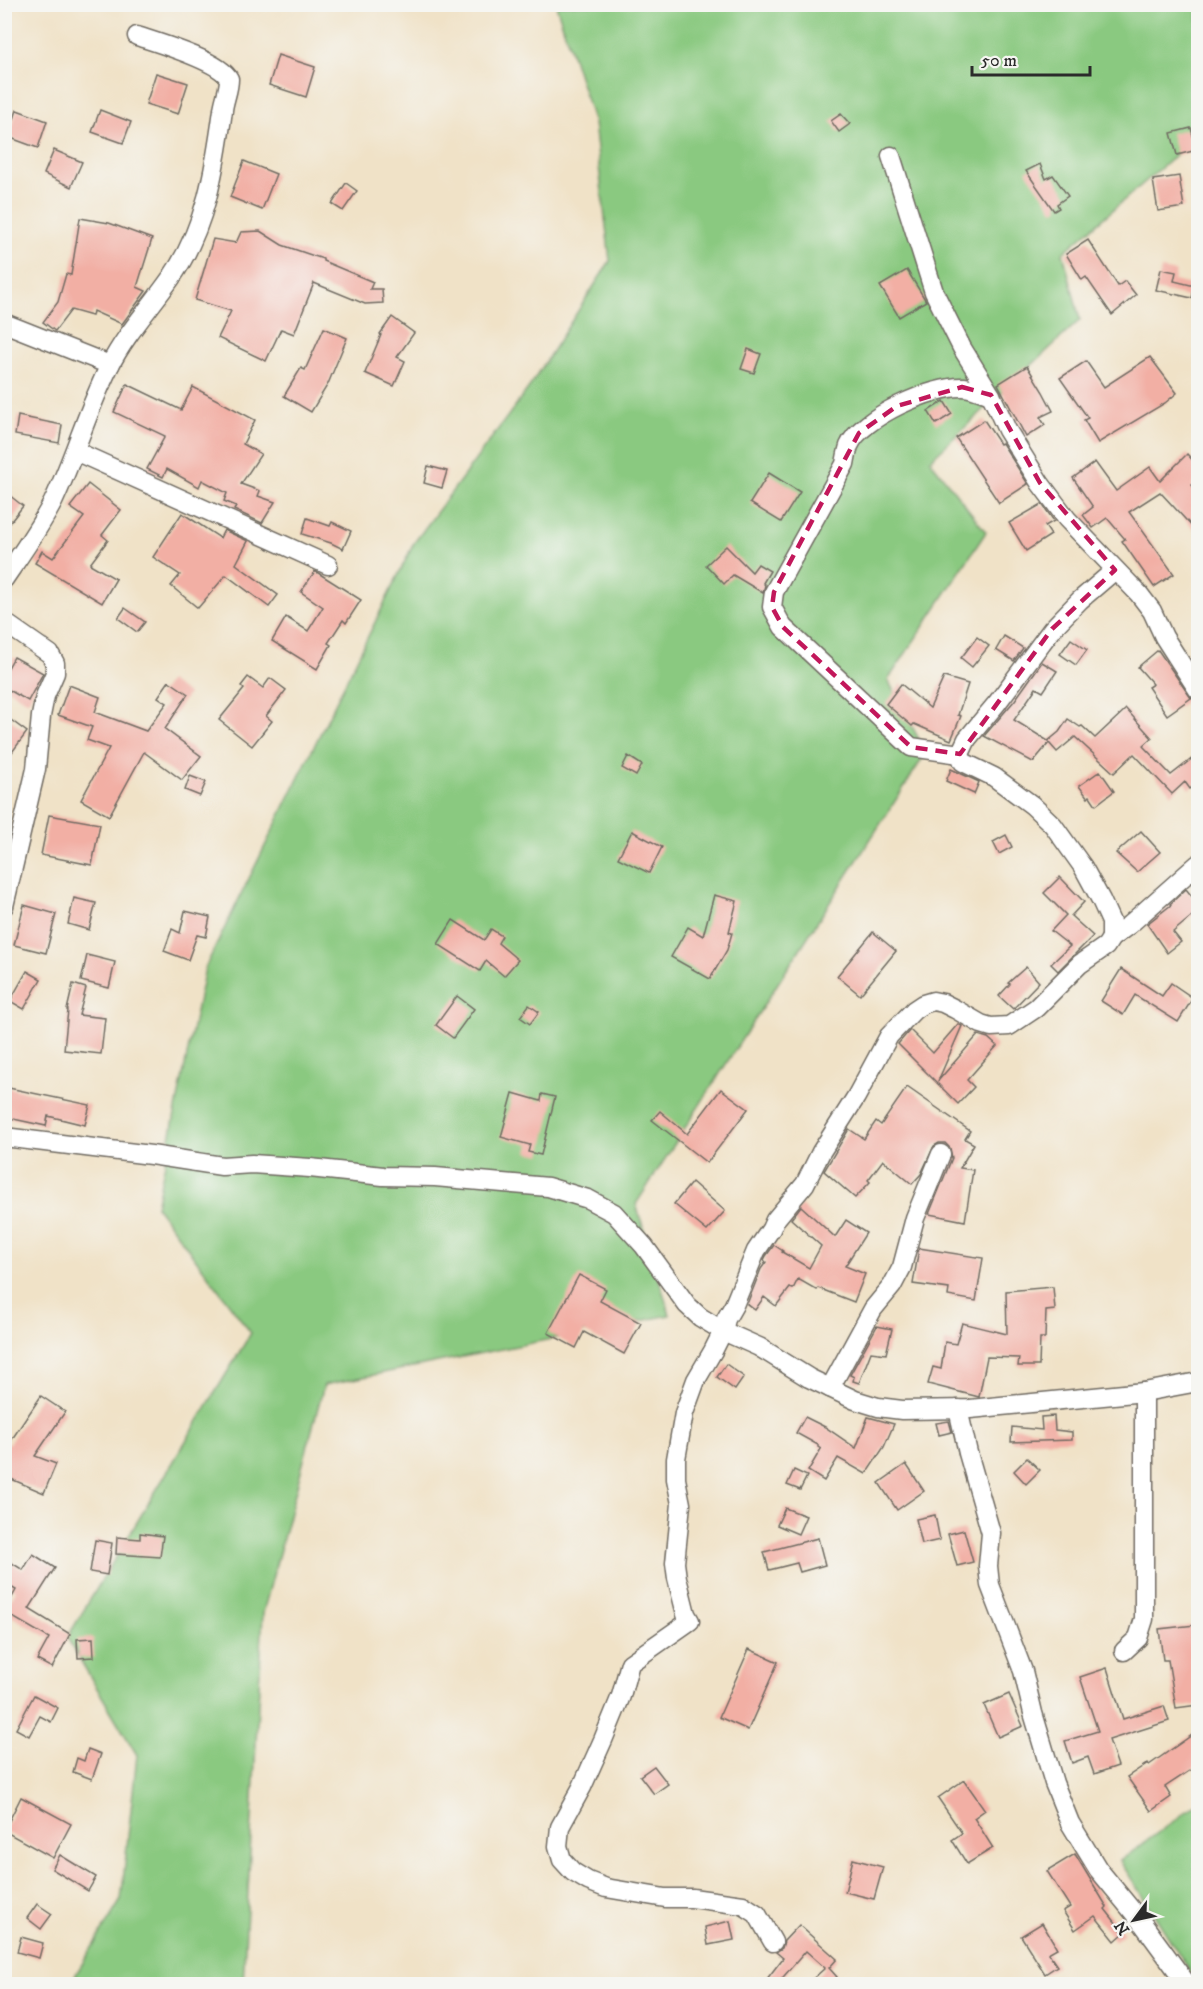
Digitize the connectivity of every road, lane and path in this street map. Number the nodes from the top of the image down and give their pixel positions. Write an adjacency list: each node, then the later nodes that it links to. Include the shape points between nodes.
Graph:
1 (137, 36): 4 (street, via 226,72 229,86 214,170 198,230 172,276)
2 (891, 156): 5 (street, via 934,292)
3 (4, 323): 4 (street)
4 (110, 365): 6 (street)
5 (991, 395): 8 (street, via 1007,430 1040,483 1067,519); 12 (street, via 962,387 943,390 897,406 870,422 849,446 844,464 774,592 772,606 783,627 911,747)
6 (75, 451): 7 (street); 9 (street, via 52,503)
7 (328, 565)
8 (1115, 570): 11 (street, via 1152,611); 12 (street, via 1052,629 967,739)
9 (4, 579)
10 (4, 622): 14 (street, via 50,654 55,672 45,696 36,769)
11 (1198, 690)
12 (960, 754): 15 (street, via 963,762 994,777 1053,825 1101,900 1111,922)
13 (1198, 864): 15 (street)
14 (4, 906)
15 (1111, 938): 18 (street, via 1036,1008 1009,1026 981,1024 967,1014 933,1002 914,1010 897,1026 805,1184 756,1251)
16 (4, 1137): 18 (street, via 200,1164 435,1177 566,1191 614,1213 687,1305)
17 (941, 1154): 20 (street, via 915,1218 902,1267 873,1309)
18 (723, 1331): 20 (street); 24 (street, via 696,1380 684,1413 676,1459 681,1504 675,1563 690,1621 630,1663 603,1740 560,1827 558,1846 562,1860 573,1872 606,1888 743,1905 758,1914)
19 (1198, 1382): 21 (street)
20 (830, 1388): 22 (street, via 878,1407)
21 (1144, 1392): 22 (street); 23 (street, via 1144,1619 1138,1638)
22 (958, 1409): 25 (street, via 991,1533 990,1585 1023,1671 1048,1763 1070,1823 1098,1869)
23 (1124, 1651)
24 (773, 1942)
25 (1187, 1984)

